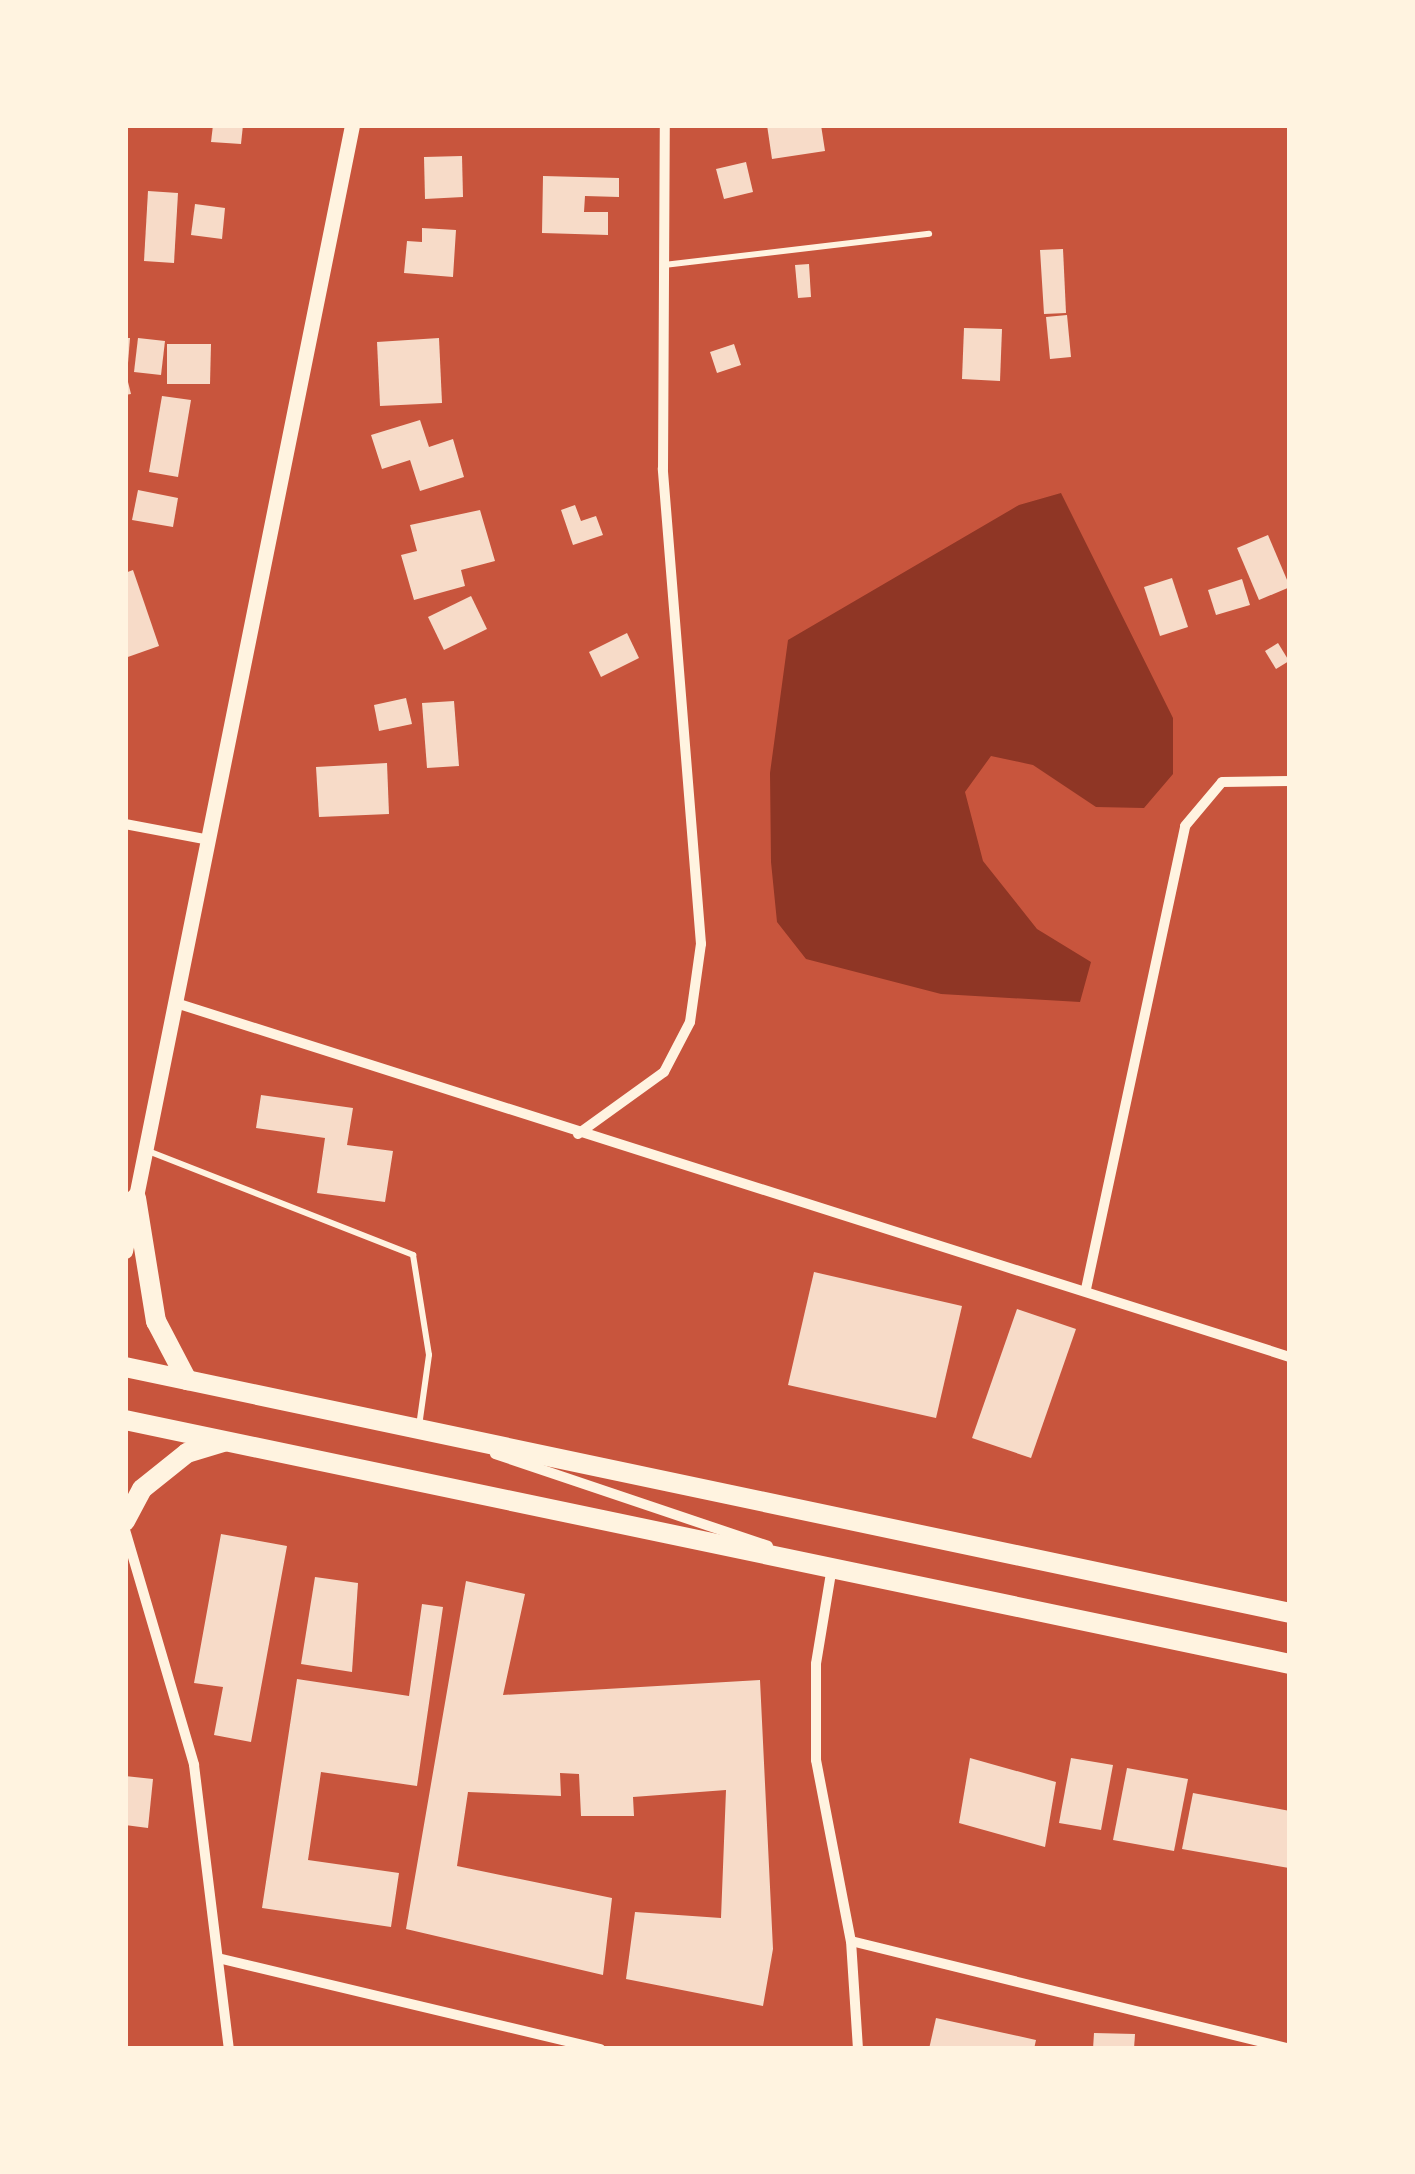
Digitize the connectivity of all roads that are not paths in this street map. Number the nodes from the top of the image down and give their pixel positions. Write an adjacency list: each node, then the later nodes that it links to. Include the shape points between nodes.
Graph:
1 (352, 125): 7 (street)
2 (665, 125): 4 (street)
3 (929, 234): 4 (lane)
4 (664, 265): 9 (street, via 664,469 701,944 690,1022 664,1072)
5 (1290, 781): 13 (street, via 1222,782 1185,826)
6 (125, 824): 7 (street)
7 (210, 840): 8 (street)
8 (178, 1004): 9 (street); 10 (street)
9 (578, 1134): 13 (street)
10 (146, 1150): 11 (street); 18 (lane, via 413,1255 429,1355)
11 (131, 1207): 12 (street); 16 (main road, via 156,1322)
12 (125, 1252)
13 (1086, 1289): 14 (street)
14 (1290, 1357)
15 (125, 1367): 16 (main road)
16 (187, 1380): 18 (main road)
17 (125, 1420): 19 (main road)
18 (418, 1428): 22 (street); 23 (main road)
19 (225, 1441): 20 (main road, via 187,1453 142,1489); 22 (main road)
20 (125, 1521)
21 (125, 1530): 26 (street, via 194,1765)
22 (835, 1568): 24 (main road); 25 (street, via 816,1664 816,1760)
23 (1290, 1613)
24 (1290, 1664)
25 (850, 1942): 29 (street); 30 (street)
26 (222, 1958): 27 (street); 28 (street)
27 (229, 2049)
28 (600, 2049)
29 (858, 2049)
30 (1290, 2049)

